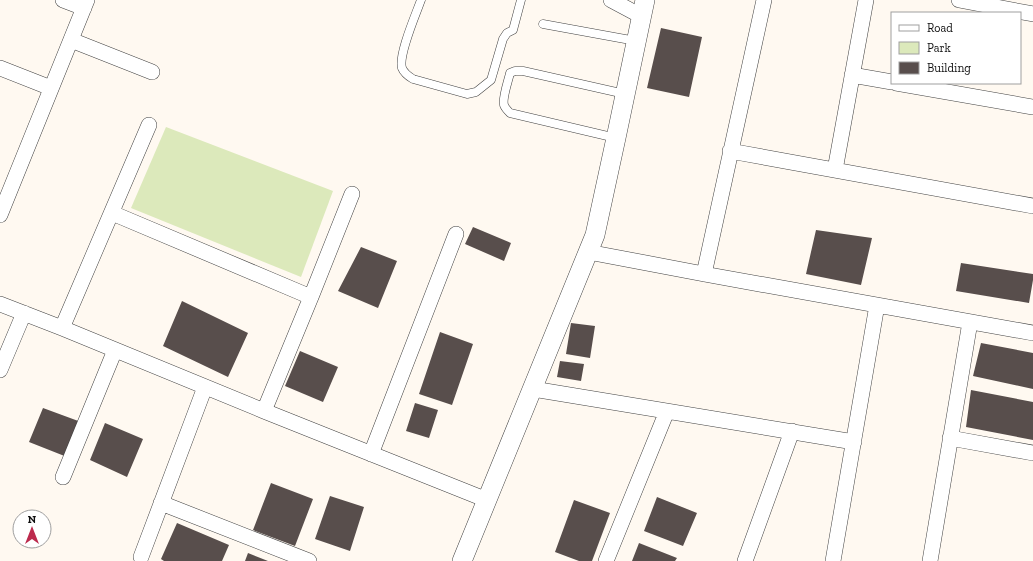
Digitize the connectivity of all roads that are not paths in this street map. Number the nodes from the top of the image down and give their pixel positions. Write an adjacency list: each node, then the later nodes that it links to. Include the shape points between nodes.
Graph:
1 (62, 0): 9 (street)
2 (421, 0): 3 (lane, via 401,58 402,69 413,79 467,94 476,92 491,80 503,39 513,30)
3 (521, 0)
4 (611, 0): 10 (street)
5 (764, 0): 25 (street)
6 (866, 0): 17 (street)
7 (959, 0): 8 (street)
8 (990, 3): 11 (street)
9 (85, 4): 13 (street)
10 (643, 8): 14 (street)
11 (1033, 14)
12 (543, 24): 14 (lane)
13 (71, 40): 16 (street); 20 (street)
14 (636, 41): 21 (street)
15 (0, 68): 20 (street)
16 (152, 72)
17 (852, 75): 18 (street); 26 (street)
18 (891, 82)
19 (902, 84): 22 (street)
20 (51, 88): 30 (street)
21 (625, 94): 24 (street); 24 (lane, via 515,71 510,73 504,98 504,105 510,113)
22 (1033, 107)
23 (149, 125): 29 (street)
24 (616, 138): 32 (street, via 595,235)
25 (730, 151): 26 (street); 33 (street)
26 (835, 170): 28 (street)
27 (352, 194): 34 (street)
28 (1033, 206)
29 (112, 213): 34 (street); 39 (street)
30 (0, 215)
31 (456, 234): 51 (street)
32 (588, 252): 33 (street); 44 (street)
33 (704, 274): 36 (street)
34 (311, 297): 45 (street)
35 (0, 304): 37 (street)
36 (877, 305): 38 (street); 49 (street)
37 (24, 313): 39 (street); 42 (street)
38 (970, 322): 40 (street); 48 (street)
39 (62, 328): 41 (street)
40 (1033, 333)
41 (115, 350): 43 (street); 52 (street)
42 (0, 370)
43 (205, 387): 45 (street); 54 (street)
44 (533, 389): 46 (street); 53 (street)
45 (264, 411): 51 (street)
46 (667, 411): 47 (street); 58 (street)
47 (792, 432): 49 (street); 59 (street)
48 (950, 438): 50 (street); 61 (street)
49 (854, 442): 60 (street)
50 (1033, 453)
51 (371, 454): 53 (street)
52 (63, 477)
53 (487, 500): 57 (street)
54 (161, 503): 55 (street); 56 (street)
55 (141, 557)
56 (309, 561)
57 (462, 561)
58 (606, 561)
59 (746, 561)
60 (833, 561)
61 (930, 561)

